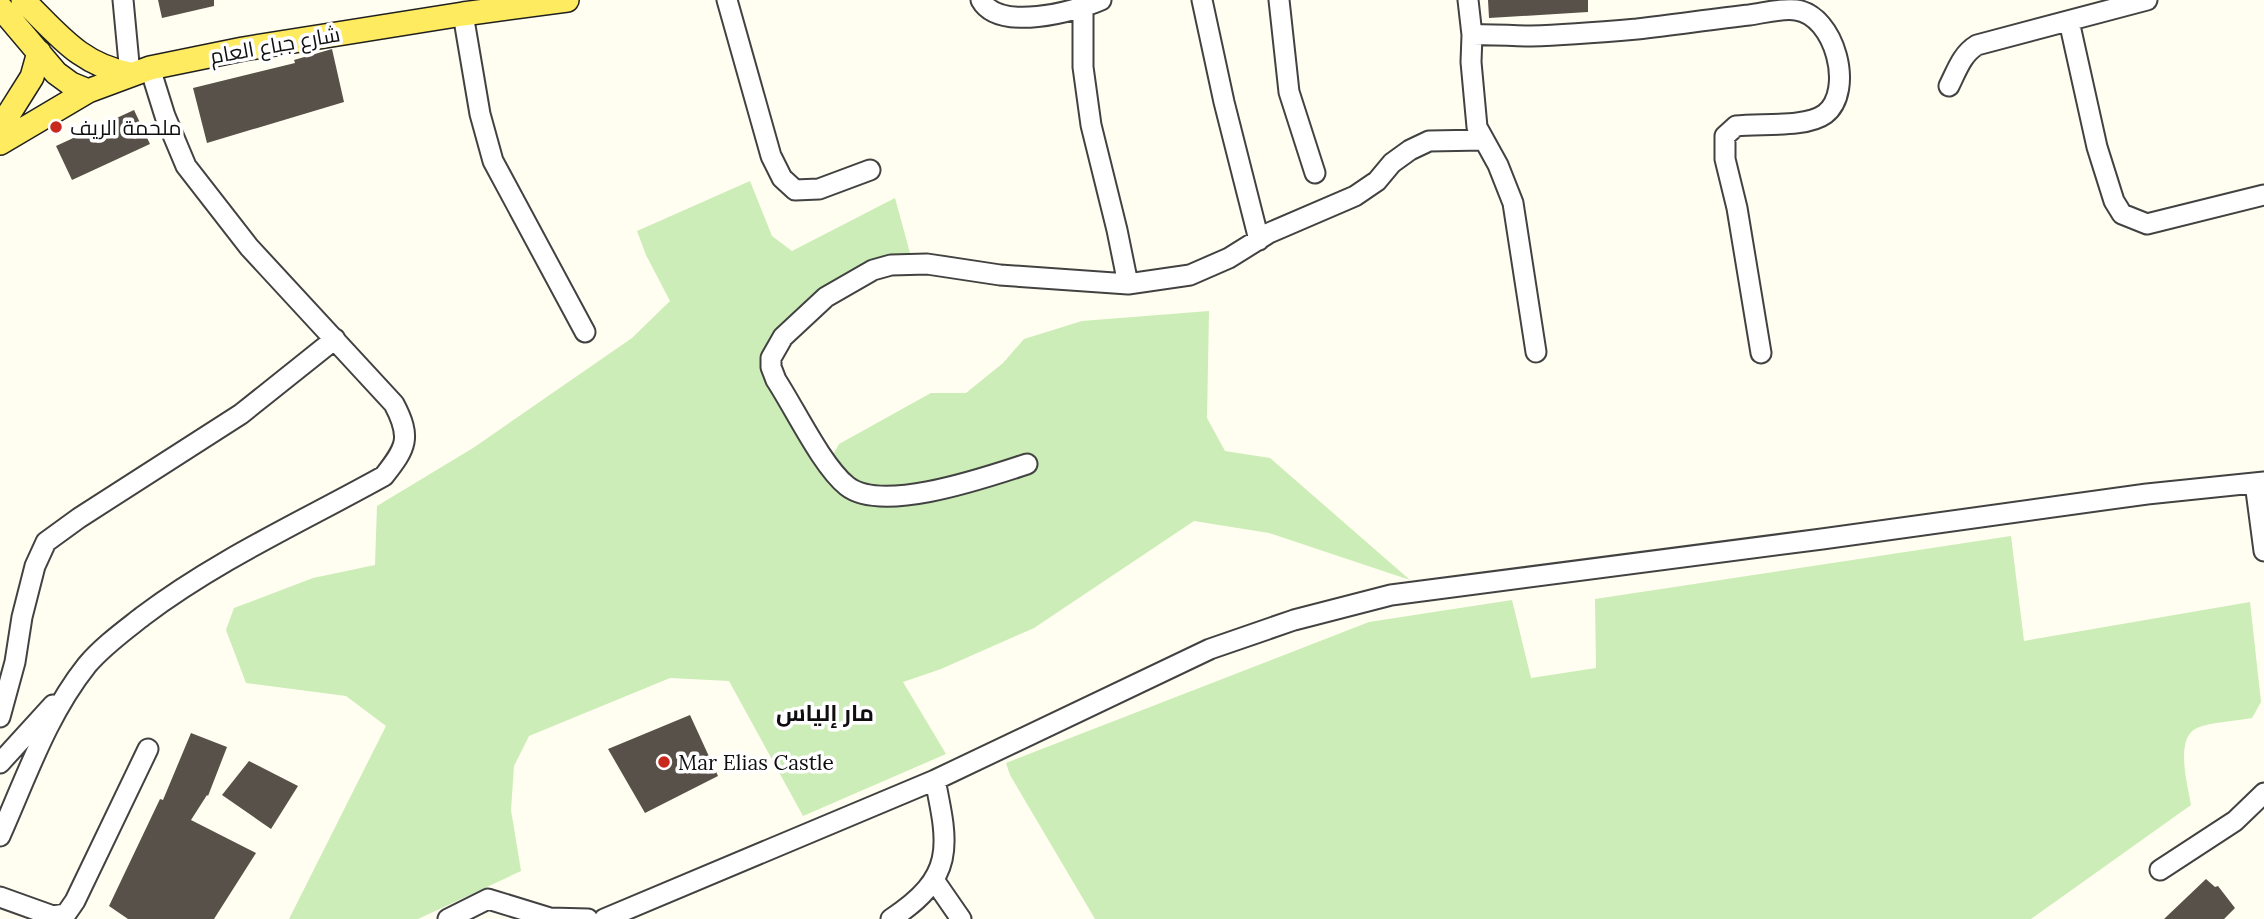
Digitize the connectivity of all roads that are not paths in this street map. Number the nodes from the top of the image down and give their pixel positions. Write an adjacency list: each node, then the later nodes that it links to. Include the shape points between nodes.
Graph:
1 (23, 0): 17 (main road, via 99,66)
2 (123, 0): 17 (street)
3 (567, 0): 13 (main road, شارع جباع العام)
4 (727, 0): 23 (street, via 771,156 782,178 795,190 818,189)
5 (981, 0): 12 (street, via 990,11 1012,18)
6 (1101, 0): 12 (street)
7 (1202, 0): 26 (street)
8 (1279, 0): 24 (street, via 1289,92)
9 (1468, 0): 15 (street)
10 (2147, 0): 14 (street)
11 (0, 7): 16 (main road)
12 (1083, 8): 27 (street, via 1083,66 1091,125)
13 (463, 14): 17 (main road, شارع جباع العام, via 243,49); 28 (street, via 493,161)
14 (2068, 20): 18 (street, via 1977,45 1963,58); 25 (street, via 2096,147 2122,214 2147,224)
15 (1472, 35): 21 (street, via 1477,127); 31 (street, via 1638,29 1785,9 1810,13 1817,19 1836,53 1840,76 1827,113 1796,123 1736,126 1728,131 1724,143)
16 (39, 52): 19 (main road, via 63,79); 20 (main road, via 28,85)
17 (140, 71): 19 (main road, شارع جباع العام); 29 (street, via 186,166 249,247)
18 (1949, 86)
19 (88, 91): 22 (main road, شارع جباع العام)
20 (0, 128)
21 (1483, 140): 26 (street, via 1429,141 1392,163 1355,196); 30 (street, via 1513,203)
22 (0, 143)
23 (870, 170)
24 (1315, 173)
25 (2264, 195)
26 (1259, 240): 27 (street, via 1190,275)
27 (1128, 284): 32 (street, via 1000,275 928,264 891,265 826,297 783,337 771,358 776,380 829,466 860,494 900,497)
28 (585, 332)
29 (335, 339): 35 (street, via 394,404 403,422 401,454 384,476 163,601 103,649); 36 (street, via 241,414 46,542 35,566)
30 (1535, 352)
31 (1761, 354)
32 (1027, 464)
33 (2260, 483): 34 (street); 39 (street, via 2147,494 1391,595 1294,620 1210,649)
34 (2264, 551)
35 (77, 678): 38 (street); 41 (street, via 54,715)
36 (0, 717)
37 (148, 749): 45 (street)
38 (0, 763)
39 (935, 780): 43 (street, via 946,832); 48 (street)
40 (2264, 793): 42 (street, via 2235,821)
41 (0, 836)
42 (2160, 870)
43 (934, 880): 49 (street); 50 (street)
44 (0, 897): 45 (street)
45 (68, 917)
46 (448, 919): 47 (street, via 488,899 550,918)
47 (589, 919)
48 (604, 919)
49 (891, 919)
50 (961, 919)

